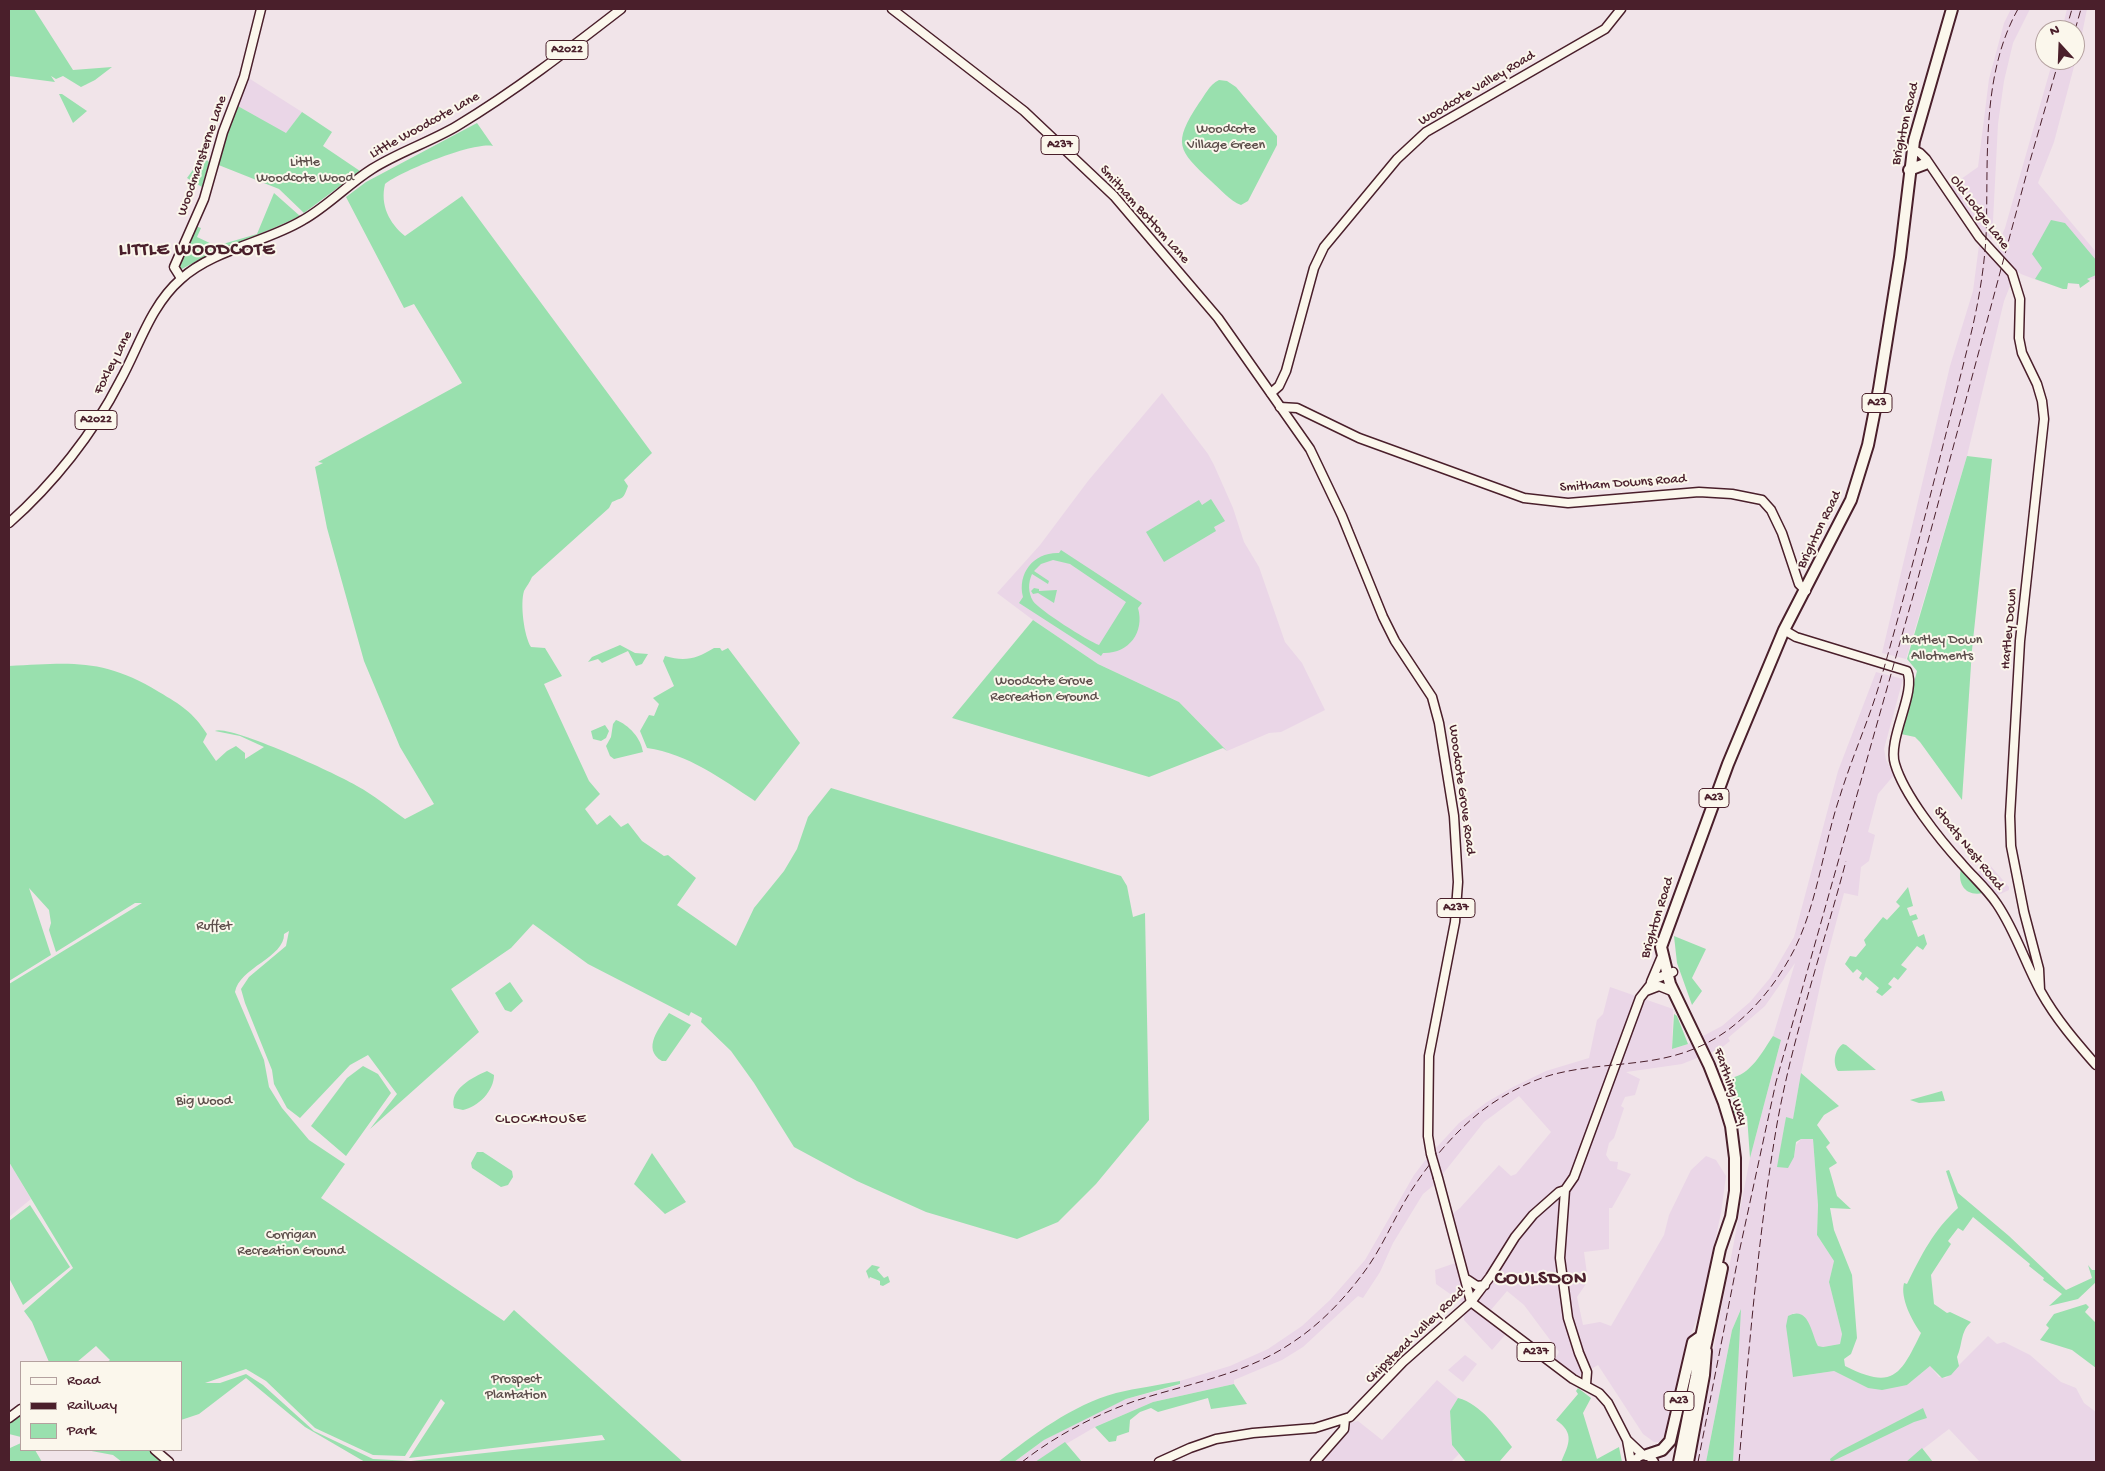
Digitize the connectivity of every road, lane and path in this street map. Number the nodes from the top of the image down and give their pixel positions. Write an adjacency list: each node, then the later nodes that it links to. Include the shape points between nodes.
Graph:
1 (261, 9): 10 (main road, Woodmansterne Lane, via 244,78 222,132 204,198 174,267)
2 (622, 9): 10 (main road, Little Woodcote Lane / A2022, via 514,90 454,128 375,167 305,219 216,258)
3 (892, 9): 12 (main road, Smitham Bottom Lane / A237, via 1024,111 1114,196 1218,318)
4 (1622, 9): 12 (main road, Woodcote Valley Road, via 1605,29 1426,132 1396,159 1324,247 1314,268 1286,371)
5 (1952, 9): 6 (highway, Brighton Road / A23)
6 (1912, 151): 7 (main road, Old Lodge Lane); 8 (highway, Brighton Road / A23)
7 (1927, 165): 8 (highway); 9 (main road, Old Lodge Lane, via 1979,237)
8 (1909, 170): 15 (highway, Brighton Road / A23, via 1900,257 1868,445 1851,500)
9 (2012, 273): 21 (main road, Hartley Down, via 2020,298 2022,353 2037,384 2044,419 2020,641 2010,816 2013,854)
10 (181, 278): 11 (main road, Little Woodcote Lane / A2022)
11 (160, 301): 14 (main road, Foxley Lane / A2022, via 110,401 52,480)
12 (1271, 394): 13 (main road, Smitham Bottom Lane / A237)
13 (1280, 407): 15 (main road, Smitham Downs Road, via 1297,408 1359,438 1524,498 1568,503 1699,492 1762,500 1771,510 1799,584); 28 (main road, Woodcote Grove Road / A237, bridge, via 1327,480 1383,617 1395,641 1427,687 1440,723 1457,841 1458,882 1455,922 1429,1056 1428,1136)
14 (9, 524)
15 (1806, 591): 16 (highway, Brighton Road / A23)
16 (1784, 630): 17 (highway, Brighton Road / A23, via 1728,764); 21 (main road, Stoats Nest Road, via 1796,637 1907,671 1908,684 1893,752 1894,763 1927,820 2004,914)
17 (1664, 941): 18 (highway, Brighton Road / A23); 19 (highway, Farthing Way / A23)
18 (1662, 956): 19 (highway, A23); 20 (main road, Brighton Road)
19 (1670, 973): 20 (main road, Brighton Road); 23 (highway, Farthing Way / A23); 24 (highway, Farthing Way / A23)
20 (1652, 982): 22 (main road, Brighton Road)
21 (2040, 990): 25 (main road, via 2060,1022)
22 (1644, 992): 23 (main road, via 1659,986); 26 (main road, Brighton Road, via 1574,1177)
23 (1674, 992): 24 (highway, Farthing Way / A23)
24 (1696, 1036): 27 (highway, Farthing Way / A23, via 1731,1126 1735,1191)
25 (2096, 1065)
26 (1565, 1190): 30 (main road, Chipstead Valley Road, via 1552,1197 1526,1223); 35 (main road, Brighton Road, via 1560,1242 1563,1290 1571,1330 1588,1374)
27 (1725, 1237): 32 (highway, Farthing Way / A23); 33 (highway, Farthing Way / A23, via 1726,1251)
28 (1463, 1269): 29 (main road, Woodcote Grove Road / A237); 31 (main road, Woodcote Grove Road / A237)
29 (1468, 1280): 30 (main road, via 1473,1285); 31 (main road, Woodcote Grove Road / A237)
30 (1485, 1285): 31 (main road, Chipstead Valley Road)
31 (1471, 1299): 35 (main road, A237, via 1488,1316 1573,1379); 38 (main road, Chipstead Valley Road, via 1403,1362 1354,1415)
32 (1701, 1337): 34 (highway, Farthing Way / A23); 41 (highway, A23, via 1693,1342 1670,1441)
33 (1706, 1350): 34 (highway, Farthing Way / A23); 47 (highway, A23)
34 (1696, 1376): 46 (highway, Farthing Way / A23)
35 (1586, 1384): 39 (main road, A237, via 1608,1403)
36 (20, 1409): 37 (main road)
37 (9, 1418)
38 (1345, 1419): 43 (main road, Chipstead Valley Road, via 1315,1428 1216,1439); 44 (main road, via 1344,1429)
39 (1627, 1440): 41 (main road, A237); 45 (main road, A237)
40 (156, 1451): 42 (main road)
41 (1648, 1458): 45 (main road, via 1637,1457)
42 (169, 1462)
43 (1159, 1462)
44 (1315, 1462)
45 (1632, 1462)
46 (1679, 1462)
47 (1688, 1462)

